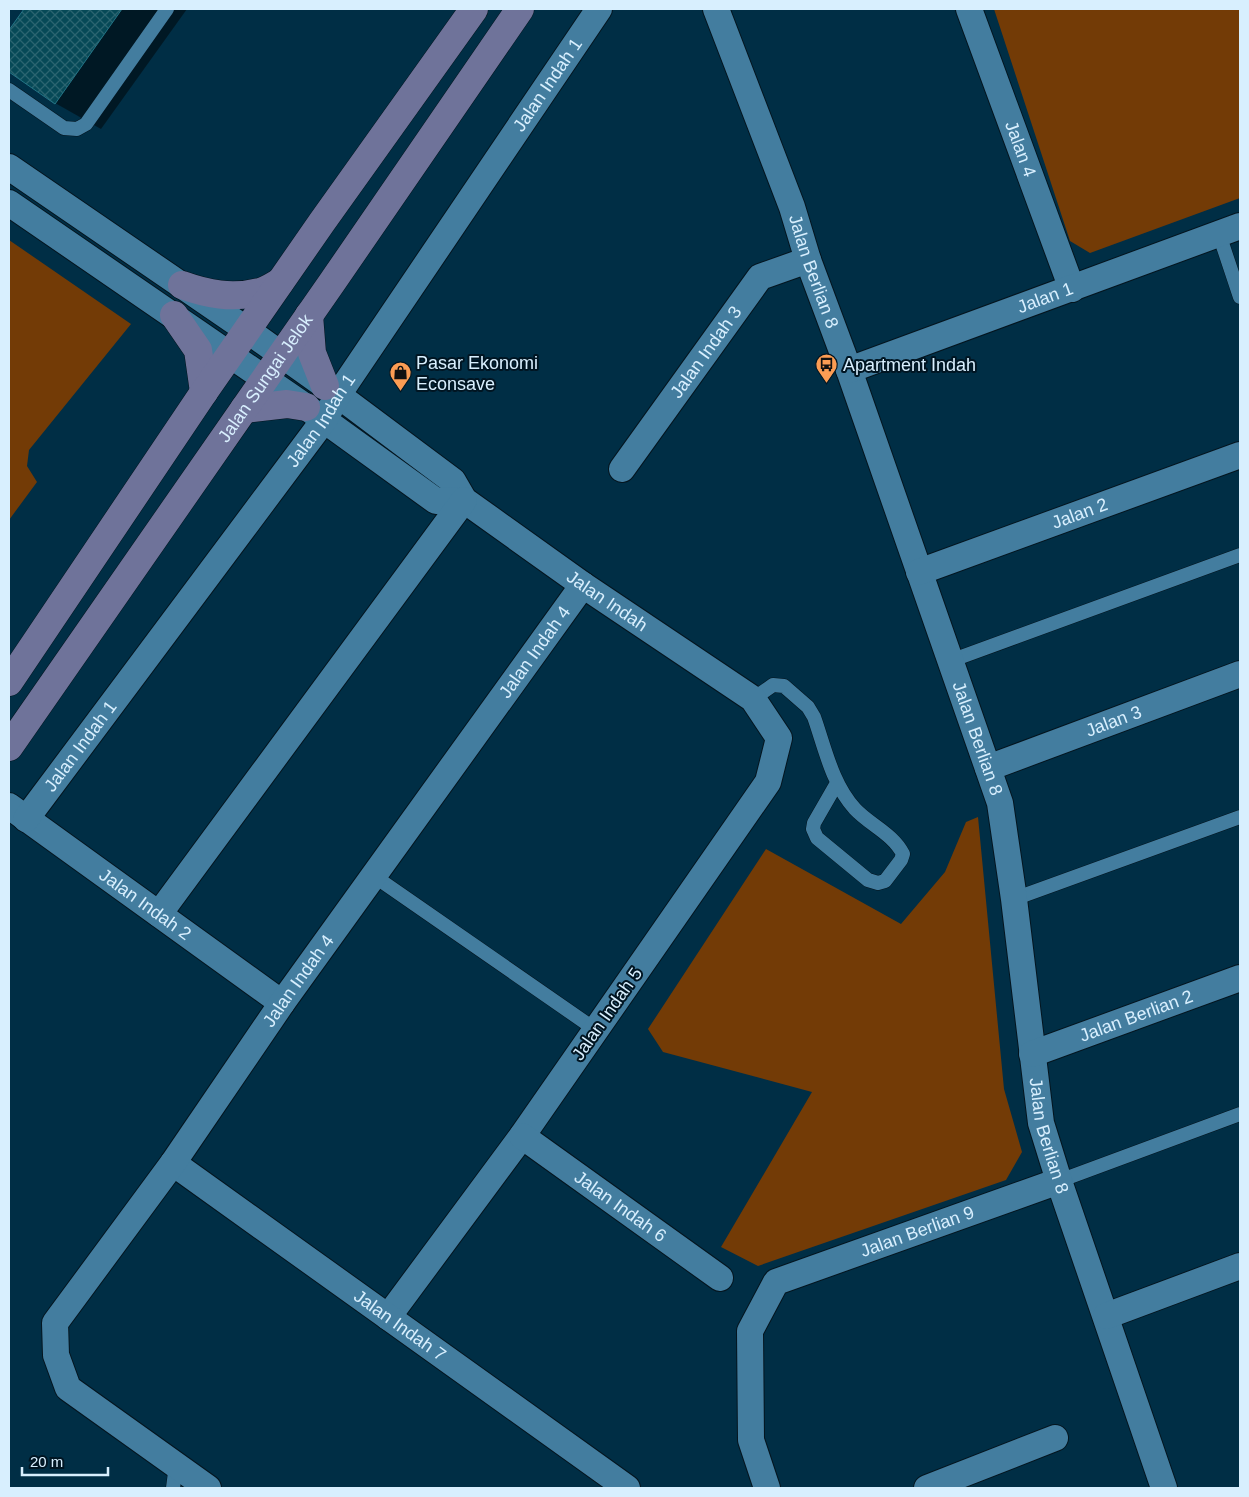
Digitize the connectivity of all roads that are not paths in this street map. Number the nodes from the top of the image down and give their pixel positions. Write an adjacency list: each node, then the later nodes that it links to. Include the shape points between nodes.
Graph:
1 (167, 9): 7 (lane, via 86,124 77,129 64,128)
2 (474, 9): 14 (street)
3 (520, 9): 19 (street, Jalan Sungai Jelok)
4 (599, 9): 25 (street, Jalan Indah 1)
5 (716, 9): 12 (street, Jalan Berlian 8, via 792,207)
6 (969, 9): 16 (street, Jalan 4)
7 (9, 90)
8 (9, 167): 11 (street, Jalan Indah)
9 (9, 203): 13 (street)
10 (1230, 230): 16 (street, Jalan 1); 17 (lane)
11 (118, 242): 13 (street); 15 (street, Jalan Indah)
12 (808, 260): 23 (street, Jalan Berlian 8); 30 (street, Jalan Indah 3, via 760,277)
13 (102, 266): 18 (street)
14 (280, 282): 15 (street, via 260,292 229,295 205,293); 20 (street)
15 (182, 285): 20 (street, Jalan Indah)
16 (1072, 289): 23 (street, Jalan 1)
17 (1240, 296)
18 (174, 315): 21 (street); 26 (street, via 198,350)
19 (309, 315): 22 (street, Jalan Sungai Jelok); 25 (street, via 312,353)
20 (247, 330): 21 (street); 22 (street, Jalan Indah)
21 (230, 354): 24 (street); 26 (street)
22 (282, 355): 24 (street, Jalan Sungai Jelok); 25 (street, Jalan Indah)
23 (849, 370): 33 (street, Jalan Berlian 8)
24 (265, 379): 27 (street, Jalan Sungai Jelok); 28 (street)
25 (332, 391): 28 (street, Jalan Indah 1); 31 (street, Jalan Indah, via 453,481)
26 (204, 392): 37 (street)
27 (244, 409): 28 (street, via 287,404); 39 (street, Jalan Sungai Jelok)
28 (315, 414): 31 (street, via 436,501); 42 (street, Jalan Indah 1)
29 (1240, 455): 33 (street, Jalan 2)
30 (622, 469)
31 (464, 500): 34 (street, Jalan Indah); 46 (street)
32 (1240, 555): 35 (lane)
33 (919, 572): 35 (street, Jalan Berlian 8)
34 (583, 585): 38 (street, Jalan Indah); 44 (street, Jalan Indah 4)
35 (950, 661): 40 (street, Jalan Berlian 8)
36 (1240, 674): 40 (street, Jalan 3)
37 (9, 682)
38 (753, 699): 41 (lane, via 773,685 784,686 808,707); 49 (street, Jalan Indah 5, via 779,738 768,782)
39 (9, 747)
40 (988, 768): 45 (street, Jalan Berlian 8, via 1000,803)
41 (837, 784): 41 (lane, via 855,809 899,846 903,854 885,881 868,880 817,838 814,823)
42 (18, 813): 46 (street, Jalan Indah 2)
43 (1240, 817): 45 (lane)
44 (374, 876): 48 (street, Jalan Indah 4); 49 (lane)
45 (1014, 900): 50 (street, Jalan Berlian 8)
46 (159, 914): 48 (street, Jalan Indah 2)
47 (1240, 978): 50 (street, Jalan Berlian 2)
48 (282, 1003): 53 (street, Jalan Indah 4)
49 (596, 1030): 52 (street, Jalan Indah 5)
50 (1032, 1054): 54 (street, Jalan Berlian 8, via 1041,1123)
51 (1240, 1114): 54 (lane)
52 (522, 1136): 56 (street, Jalan Indah 6); 58 (street, Jalan Indah 5)
53 (173, 1163): 58 (street, Jalan Indah 7); 60 (street, Jalan Indah 4, via 55,1323 56,1355 68,1388)
54 (1059, 1181): 57 (street, Jalan Berlian 8); 63 (street, Jalan Berlian 9, via 776,1282 750,1331 751,1440)
55 (1240, 1266): 57 (street)
56 (720, 1278)
57 (1106, 1316): 65 (street, Jalan Berlian 8)
58 (388, 1317): 62 (street, Jalan Indah 7)
59 (1056, 1438): 64 (street)
60 (174, 1477): 61 (street)
61 (208, 1488)
62 (627, 1488)
63 (767, 1488)
64 (927, 1488)
65 (1164, 1488)

